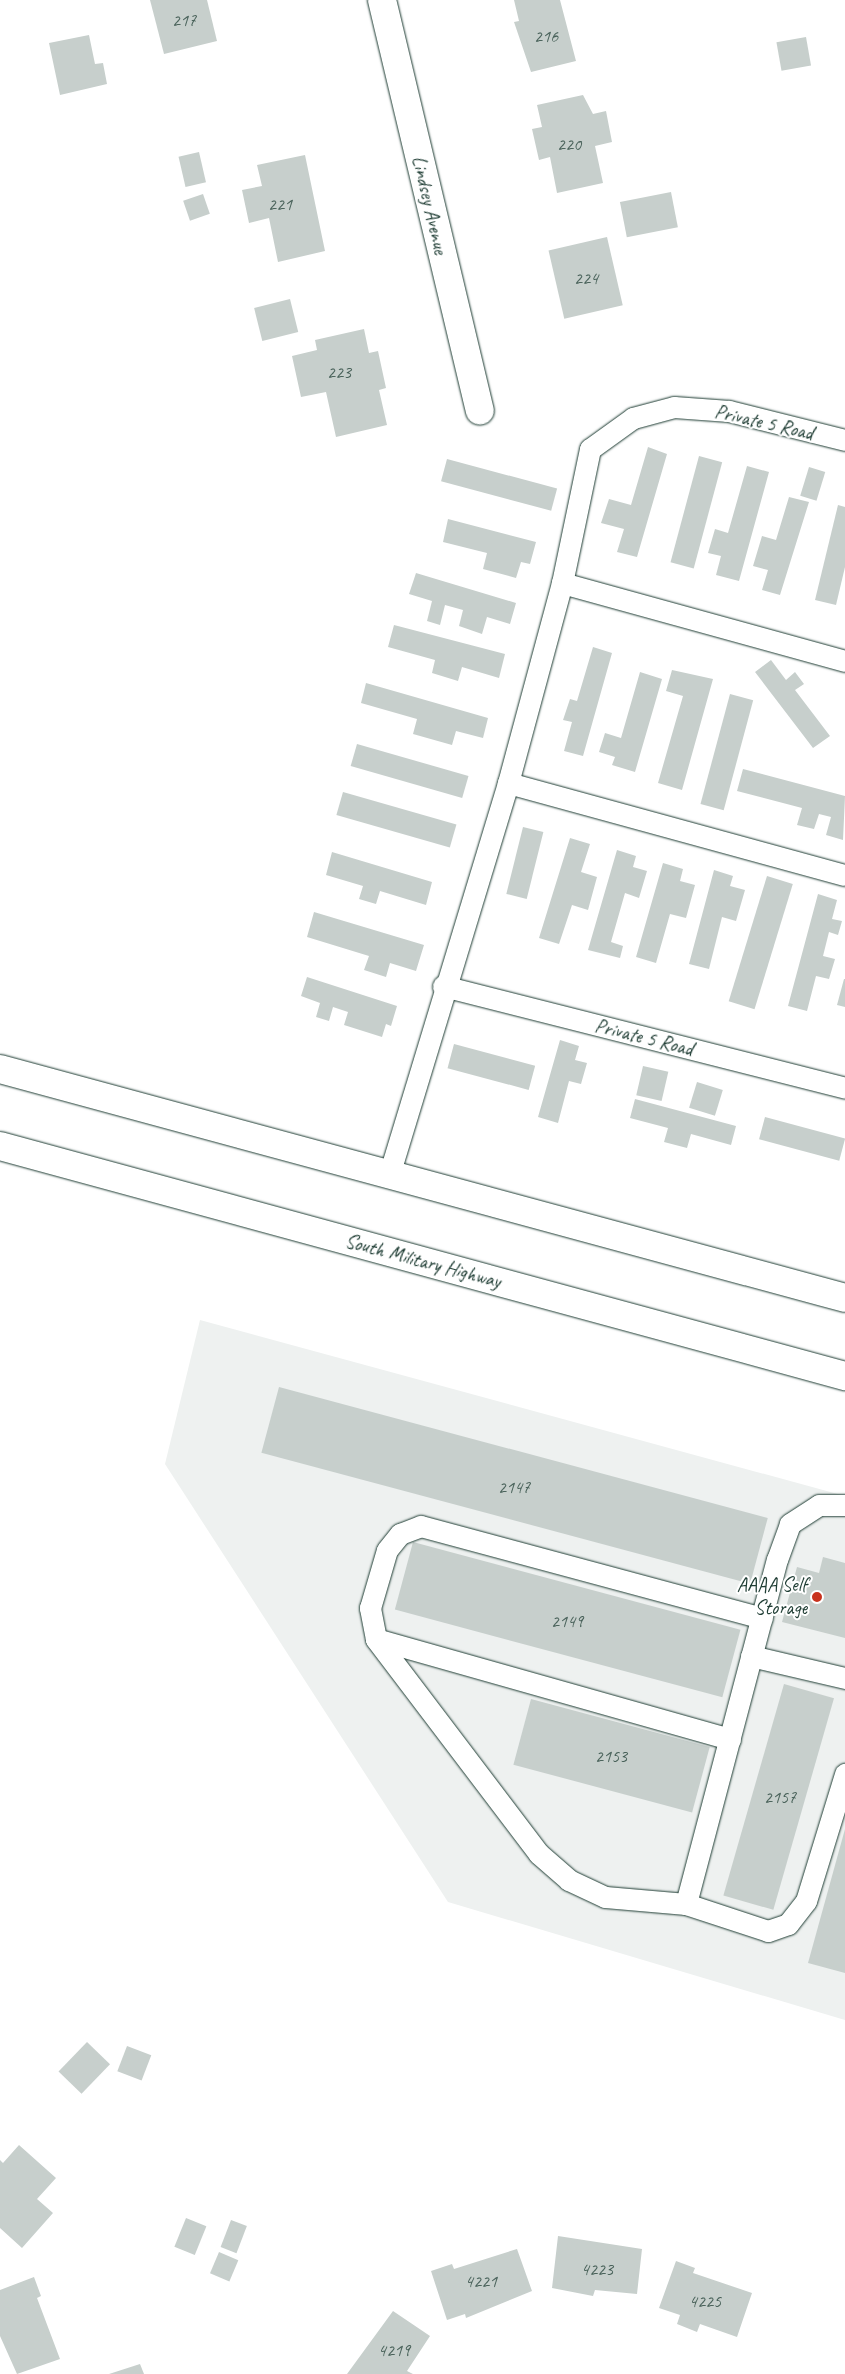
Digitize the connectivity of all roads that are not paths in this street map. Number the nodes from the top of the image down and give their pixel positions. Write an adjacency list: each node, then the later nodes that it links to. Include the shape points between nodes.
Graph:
1 (382, 0): 2 (main road, Lindsey Avenue)
2 (480, 410)
3 (845, 440): 4 (lane, Private 5 Road, via 729,411 674,408 633,418 590,449)
4 (562, 583): 5 (lane); 6 (lane, Private 5 Road)
5 (845, 661)
6 (508, 783): 7 (lane); 8 (lane, Private 5 Road)
7 (845, 875)
8 (443, 986): 10 (lane, Private 5 Road); 12 (lane, Private 5 Road)
9 (0, 1069): 12 (main road)
10 (845, 1088)
11 (0, 1146): 14 (main road, South Military Highway)
12 (389, 1175): 13 (main road)
13 (845, 1298)
14 (845, 1376)
15 (845, 1506): 16 (lane, via 819,1504 790,1524)
16 (762, 1618): 17 (lane, via 421,1526 400,1534 387,1550 370,1608); 18 (lane)
17 (376, 1639): 20 (lane); 22 (lane, via 539,1854 569,1880 605,1897)
18 (751, 1656): 19 (lane); 20 (lane)
19 (845, 1678)
20 (730, 1738): 22 (lane)
21 (845, 1774): 22 (lane, via 806,1901 788,1924 768,1931)
22 (686, 1904)

